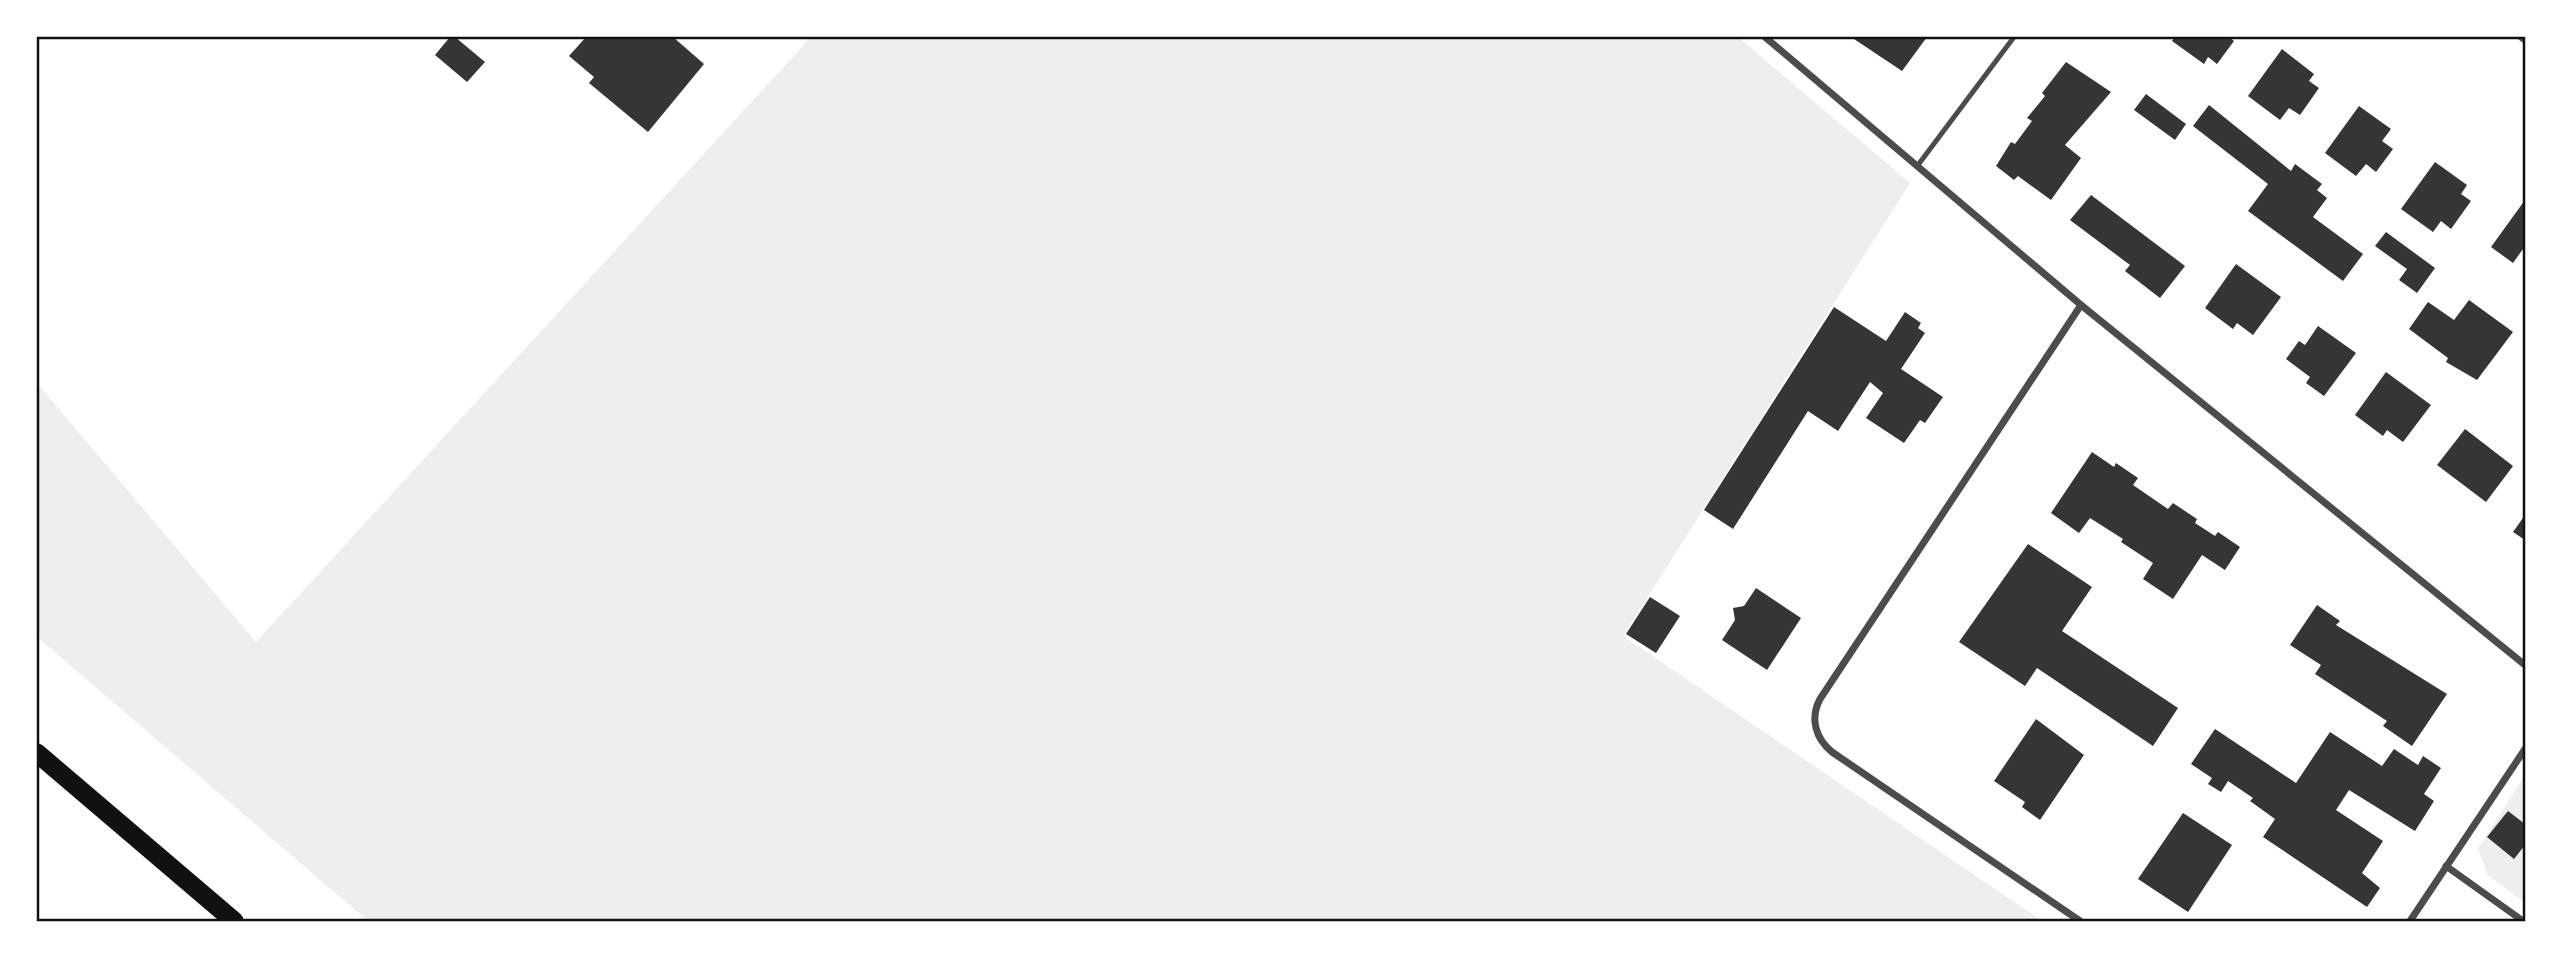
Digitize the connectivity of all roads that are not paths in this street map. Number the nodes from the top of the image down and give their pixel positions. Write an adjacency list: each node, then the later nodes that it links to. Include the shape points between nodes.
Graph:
1 (1765, 37): 5 (street)
2 (2014, 37): 5 (lane)
3 (2521, 37): 4 (street)
4 (2525, 40)
5 (1918, 165): 6 (street)
6 (2081, 305): 7 (street); 12 (street, via 1820,699 1814,718 1819,738 1832,752)
7 (2525, 665)
8 (2525, 749): 10 (street)
9 (37, 753): 11 (highway)
10 (2446, 866): 13 (street); 14 (street)
11 (234, 921)
12 (2080, 921)
13 (2410, 921)
14 (2523, 921)

